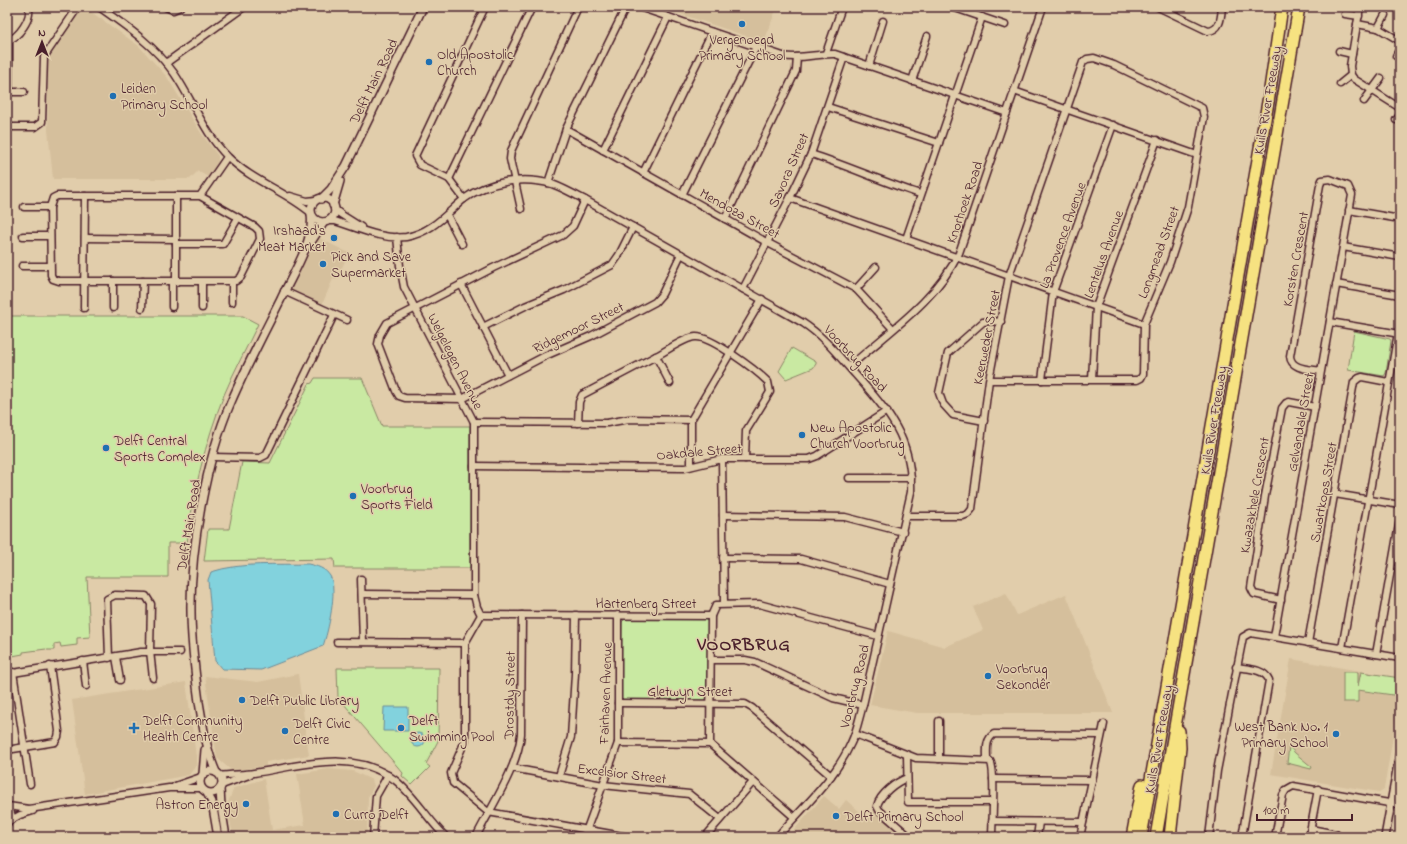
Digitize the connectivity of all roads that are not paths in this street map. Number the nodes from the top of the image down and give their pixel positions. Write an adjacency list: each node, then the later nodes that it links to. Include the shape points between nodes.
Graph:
1 (28, 7): 33 (street, via 29,18 15,37)
2 (78, 7): 61 (street, via 44,57 42,122 35,126)
3 (99, 7): 43 (street, via 144,41)
4 (166, 7): 5 (street, via 173,10)
5 (180, 7)
6 (244, 7): 43 (street)
7 (423, 7): 69 (street, Delft Main Road)
8 (485, 7): 71 (street, via 415,156 420,165)
9 (532, 7): 71 (street)
10 (578, 7): 72 (street, via 511,151 510,159)
11 (626, 7): 62 (street)
12 (639, 7): 25 (street)
13 (842, 7): 38 (street)
14 (952, 7): 26 (street)
15 (1043, 7): 50 (street, Knorhoek Road)
16 (1158, 7): 21 (street)
17 (1222, 7): 21 (street, via 1219,25 1208,31)
18 (1282, 7): 213 (highway, Kuils River Freeway, via 1269,96)
19 (1299, 7): 211 (highway, Kuils River Freeway)
20 (1360, 7): 24 (street)
21 (1165, 9)
22 (1345, 14): 24 (street)
23 (1385, 15): 30 (street)
24 (1359, 16): 28 (street)
25 (668, 17): 31 (street); 65 (street)
26 (982, 17): 29 (street); 53 (street)
27 (883, 21): 44 (street)
28 (1357, 24): 30 (street); 39 (street)
29 (1005, 25)
30 (1378, 28): 34 (street)
31 (712, 32): 35 (street); 70 (street)
32 (927, 36): 47 (street)
33 (8, 40): 51 (street)
34 (1400, 41)
35 (756, 47): 41 (street, via 784,56); 76 (street)
36 (1400, 48): 40 (street)
37 (1339, 51): 39 (street)
38 (826, 53): 41 (street); 42 (street)
39 (1352, 54): 45 (street)
40 (1396, 56)
41 (797, 57): 92 (street, via 796,71)
42 (844, 57): 44 (street); 55 (street, Savora Street)
43 (166, 63): 68 (street)
44 (869, 66): 47 (street)
45 (1351, 75): 48 (street); 49 (street)
46 (1381, 78): 49 (street)
47 (912, 80): 53 (street)
48 (1340, 84)
49 (1372, 90): 54 (street); 56 (street)
50 (1014, 91): 57 (street); 59 (street, Knorhoek Road)
51 (8, 92): 52 (street)
52 (24, 92)
53 (955, 96): 59 (street); 64 (street)
54 (1364, 101)
55 (828, 107): 64 (street); 66 (street, Savora Street)
56 (1400, 108)
57 (1066, 109): 58 (street, Keerweder Street, via 1083,62 1090,58 1114,65); 60 (street); 113 (street, Keerweder Street)
58 (1204, 110): 67 (street, Longmead Street)
59 (1007, 113): 108 (street, Knorhoek Road)
60 (1113, 125): 63 (street); 125 (street, La Provence Avenue)
61 (7, 127)
62 (566, 130): 65 (street, Mendoza Street); 73 (street)
63 (1157, 140): 67 (street); 130 (street, Lentelus Avenue)
64 (939, 143): 75 (street)
65 (603, 150): 70 (street, Mendoza Street)
66 (811, 154): 75 (street); 80 (street, Savora Street)
67 (1197, 155): 140 (street, Longmead Street, via 1188,207 1170,262)
68 (227, 157): 74 (street, via 250,176); 79 (street)
69 (346, 166): 82 (street, Delft Main Road, via 328,193); 85 (street, Delft Main Road)
70 (643, 173): 76 (street, Mendoza Street)
71 (449, 179): 81 (street)
72 (515, 181): 73 (street, Voorbrug Road); 81 (street, Voorbrug Road, via 488,187); 87 (street)
73 (548, 183): 83 (street, Voorbrug Road)
74 (275, 190): 82 (street, via 303,200); 89 (street)
75 (920, 194): 101 (street)
76 (682, 195): 92 (street, Mendoza Street)
77 (85, 196): 78 (street); 86 (street, via 54,197); 100 (street)
78 (176, 196): 79 (street); 102 (street)
79 (200, 196): 91 (street)
80 (790, 198): 101 (street); 103 (street, Savora Street)
81 (464, 199): 90 (street, Voorbrug Road)
82 (318, 200): 85 (street, via 329,200); 89 (street, via 311,206)
83 (585, 200): 95 (street, Voorbrug Road); 120 (street, via 568,232)
84 (24, 207): 86 (street)
85 (334, 207): 94 (street, via 333,216); 96 (street, Voorbrug Road, via 342,216)
86 (50, 208): 98 (street)
87 (521, 210)
88 (1349, 210): 93 (street); 105 (street, Gelvandale Street); 147 (street, Korsten Crescent, via 1352,193 1350,188 1330,179 1322,180 1290,356 1294,365)
89 (311, 214): 94 (street, via 318,221); 109 (street, Delft Main Road, via 312,226)
90 (447, 214): 99 (street, Voorbrug Road, via 423,232); 104 (street)
91 (238, 218): 102 (street, via 223,244); 119 (street, via 256,227 260,236 241,277)
92 (725, 219): 103 (street, Mendoza Street)
93 (1400, 219)
94 (326, 222): 96 (street, Voorbrug Road, via 335,221); 109 (street, Delft Main Road)
95 (633, 227): 106 (street, Voorbrug Road); 141 (street, via 612,265)
96 (369, 232): 99 (street, Voorbrug Road)
97 (23, 236): 98 (street)
98 (50, 236): 111 (street)
99 (397, 237): 135 (street, Welgelegen Avenue, via 401,278)
100 (85, 238): 102 (street); 114 (street)
101 (906, 239): 108 (street)
102 (176, 241): 117 (street)
103 (768, 243): 122 (street, Savora Street); 123 (street, Mendoza Street)
104 (462, 244)
105 (1343, 247): 107 (street); 121 (street, Gelvandale Street)
106 (681, 254): 122 (street, Voorbrug Road); 148 (street, Ridgemoor Street, via 662,294 655,302)
107 (1400, 257)
108 (956, 258): 113 (street); 142 (street, Knorhoek Road, via 937,288)
109 (300, 259): 124 (street, Delft Main Road)
110 (22, 266): 111 (street)
111 (50, 266): 114 (street, via 51,275 55,280)
112 (876, 267): 123 (street)
113 (1010, 276): 125 (street); 138 (street, Keerweder Street)
114 (85, 281): 115 (street); 131 (street)
115 (113, 281): 116 (street); 132 (street)
116 (143, 281): 117 (street); 133 (street)
117 (174, 282): 118 (street); 129 (street)
118 (202, 282): 119 (street); 134 (street)
119 (232, 282): 128 (street)
120 (461, 284): 135 (street); 141 (street)
121 (1336, 284): 126 (street); 139 (street, Gelvandale Street)
122 (743, 289): 127 (street, Voorbrug Road)
123 (856, 289): 142 (street, Mendoza Street)
124 (284, 291): 136 (street); 161 (street, Delft Main Road, via 231,403)
125 (1053, 292): 130 (street); 150 (street, La Provence Avenue)
126 (1400, 295)
127 (762, 299): 144 (street); 146 (street, Voorbrug Road, via 811,328)
128 (232, 302)
129 (172, 307)
130 (1096, 307): 140 (street); 151 (street, Lentelus Avenue)
131 (84, 308)
132 (113, 308)
133 (142, 308)
134 (202, 308)
135 (415, 308): 154 (street, Welgelegen Avenue); 154 (street, via 387,323 378,341 378,348 396,391 399,396 405,398)
136 (334, 315): 137 (street); 161 (street, via 266,455 260,458)
137 (347, 320)
138 (1001, 322): 149 (street, Keerweder Street); 158 (street, via 983,322 948,353 939,393 943,404 953,415)
139 (1330, 322): 143 (street); 147 (street, Gelvandale Street)
140 (1144, 324): 151 (street, Longmead Street, via 1141,378)
141 (483, 327): 148 (street)
142 (893, 328): 146 (street, Knorhoek Road)
143 (1399, 334): 152 (street)
144 (731, 353): 145 (street, via 702,337 696,337); 157 (street); 163 (street, via 766,380 770,387 770,392 746,431)
145 (656, 356): 153 (street); 160 (street, via 584,393 579,402)
146 (849, 367): 156 (street, Voorbrug Road)
147 (1321, 371): 155 (street, Gelvandale Street)
148 (508, 375): 154 (street, Ridgemoor Street)
149 (989, 380): 150 (street); 158 (street, Keerweder Street)
150 (1042, 380): 151 (street)
151 (1092, 380)
152 (1388, 382): 168 (street, Swartkops Street, via 1362,377 1354,382); 169 (street)
153 (670, 384)
154 (462, 399): 159 (street, Welgelegen Avenue)
155 (1315, 407): 180 (street, Gelvandale Street); 180 (street, Kwazakhele Crescent, via 1290,402 1282,408 1265,496 1250,588 1254,594)
156 (887, 411): 163 (street, Oakdale Street, via 812,458); 167 (street, Voorbrug Road, via 905,444)
157 (691, 420): 160 (street, via 629,419 611,423); 165 (street)
158 (984, 421): 172 (street, Keerweder Street, via 970,513 960,517)
159 (474, 422): 160 (street); 164 (street, Welgelegen Avenue)
160 (578, 423)
161 (212, 457): 217 (street, Delft Main Road, via 198,532 191,610 193,655)
162 (722, 459): 163 (street, Oakdale Street); 165 (street, Oakdale Street); 171 (street)
163 (746, 459)
164 (474, 466): 165 (street, Oakdale Street); 179 (street, Welgelegen Avenue)
165 (691, 466)
166 (849, 478): 167 (street)
167 (911, 478): 172 (street, Voorbrug Road)
168 (1335, 494): 169 (street); 192 (street, Swartkops Street)
169 (1368, 500): 170 (street); 193 (street)
170 (1400, 505)
171 (723, 515): 174 (street, via 840,516); 175 (street)
172 (906, 516): 174 (street, Voorbrug Road)
173 (1400, 519): 196 (street)
174 (903, 532): 177 (street, Voorbrug Road)
175 (723, 558): 177 (street, via 801,559); 181 (street)
176 (361, 579): 178 (street)
177 (890, 584): 187 (street, Voorbrug Road)
178 (362, 594): 179 (street); 190 (street)
179 (474, 595): 182 (street, Welgelegen Avenue)
180 (1281, 600): 188 (street, Gelvandale Street)
181 (724, 604): 186 (street, Hartenberg Street, via 714,606); 187 (street, via 759,604)
182 (481, 615): 183 (street, Hartenberg Street); 191 (street)
183 (522, 615): 184 (street, Hartenberg Street); 226 (street, Drostdy Street, via 521,734 520,748)
184 (576, 615): 185 (street, Hartenberg Street); 231 (street, via 571,737)
185 (618, 615): 186 (street, Hartenberg Street); 208 (street, Fairhaven Avenue)
186 (711, 616): 200 (street)
187 (878, 636): 210 (street, Voorbrug Road)
188 (1274, 637): 192 (street); 203 (street, via 1250,633 1245,635 1241,640)
189 (337, 642): 190 (street)
190 (363, 642): 191 (street)
191 (465, 643): 248 (street, via 465,741 451,776 453,783)
192 (1308, 643): 193 (street)
193 (1342, 648): 196 (street)
194 (150, 651): 195 (street); 197 (street); 198 (street, via 150,599 146,596 115,595 106,601); 205 (street)
195 (180, 652)
196 (1376, 654): 199 (street)
197 (116, 657): 198 (street); 206 (street)
198 (109, 658): 201 (street)
199 (1400, 658)
200 (711, 660): 209 (street); 210 (street, via 755,662 834,698)
201 (83, 661): 202 (street); 207 (street)
202 (50, 666): 204 (street); 220 (street, via 58,737 55,742)
203 (1236, 667): 274 (street, via 1217,771); 275 (street, via 1264,673 1269,682)
204 (10, 673): 220 (street)
205 (153, 678)
206 (120, 680)
207 (86, 686)
208 (618, 703): 209 (street, Gletwyn Street); 218 (street, Fairhaven Avenue)
209 (710, 704): 219 (street); 232 (street, Gletwyn Street, via 748,706)
210 (863, 705): 215 (street, Voorbrug Road)
211 (1178, 708): 272 (highway, Kuils River Freeway); 273 (highway, via 1180,748)
212 (939, 720): 224 (street)
213 (1160, 720): 270 (highway, via 1147,758); 271 (highway, Kuils River Freeway)
214 (1104, 724): 216 (street)
215 (855, 734): 223 (street); 232 (street, Voorbrug Road)
216 (1101, 735): 225 (street, via 994,734 988,738); 235 (street)
217 (206, 742): 228 (street, Delft Main Road); 230 (street, Delft Main Road)
218 (618, 743): 219 (street); 238 (street, Fairhaven Avenue)
219 (710, 744): 236 (street)
220 (24, 747): 221 (street); 237 (street)
221 (7, 750)
222 (1400, 753): 244 (street)
223 (907, 755): 224 (street); 233 (street)
224 (939, 759): 225 (street)
225 (987, 760): 234 (street, via 992,764)
226 (512, 768): 231 (street, Excelsior Street); 248 (street, Drostdy Street)
227 (252, 773): 228 (street); 229 (street, via 332,760 359,763); 239 (street)
228 (218, 774): 230 (street, via 210,771); 239 (street)
229 (388, 775): 259 (street, via 376,796); 260 (street, via 405,789)
230 (202, 776): 240 (street); 242 (street)
231 (559, 776): 238 (street, Excelsior Street)
232 (831, 776): 249 (street, Voorbrug Road)
233 (907, 778): 243 (street, via 908,802); 266 (street, via 893,785 877,806)
234 (993, 779): 235 (street); 243 (street)
235 (1092, 780): 253 (street)
236 (753, 782): 249 (street); 250 (street)
237 (30, 784)
238 (603, 785): 250 (street, Excelsior Street, via 689,794); 255 (street, Fairhaven Avenue)
239 (221, 787): 242 (street, via 215,793); 258 (street, via 220,806)
240 (170, 788): 242 (street); 247 (street)
241 (1318, 789): 244 (street); 256 (street); 276 (street, via 1296,785 1286,790)
242 (204, 790): 257 (street, via 212,802)
243 (992, 802): 251 (street)
244 (1391, 803): 246 (street); 279 (street)
245 (7, 805): 247 (street, via 29,809); 254 (street, via 12,812)
246 (1400, 805)
247 (50, 807): 254 (street, via 20,815)
248 (488, 812): 255 (street); 261 (street, Drostdy Street)
249 (794, 817): 265 (street, Voorbrug Road)
250 (720, 819): 264 (street)
251 (992, 821): 252 (street); 267 (street)
252 (1039, 822): 253 (street); 268 (street)
253 (1083, 822): 269 (street)
254 (9, 823)
255 (587, 830): 262 (street, Fairhaven Avenue); 263 (street)
256 (1311, 830): 277 (street); 278 (street)
257 (218, 837)
258 (226, 837)
259 (374, 837)
260 (446, 837)
261 (476, 837)
262 (584, 837)
263 (628, 837)
264 (705, 837)
265 (778, 837)
266 (910, 837)
267 (992, 837)
268 (1037, 837)
269 (1080, 837)
270 (1132, 837)
271 (1141, 837)
272 (1156, 837)
273 (1170, 837)
274 (1209, 837)
275 (1242, 837)
276 (1275, 837)
277 (1309, 837)
278 (1340, 837)
279 (1385, 837)

